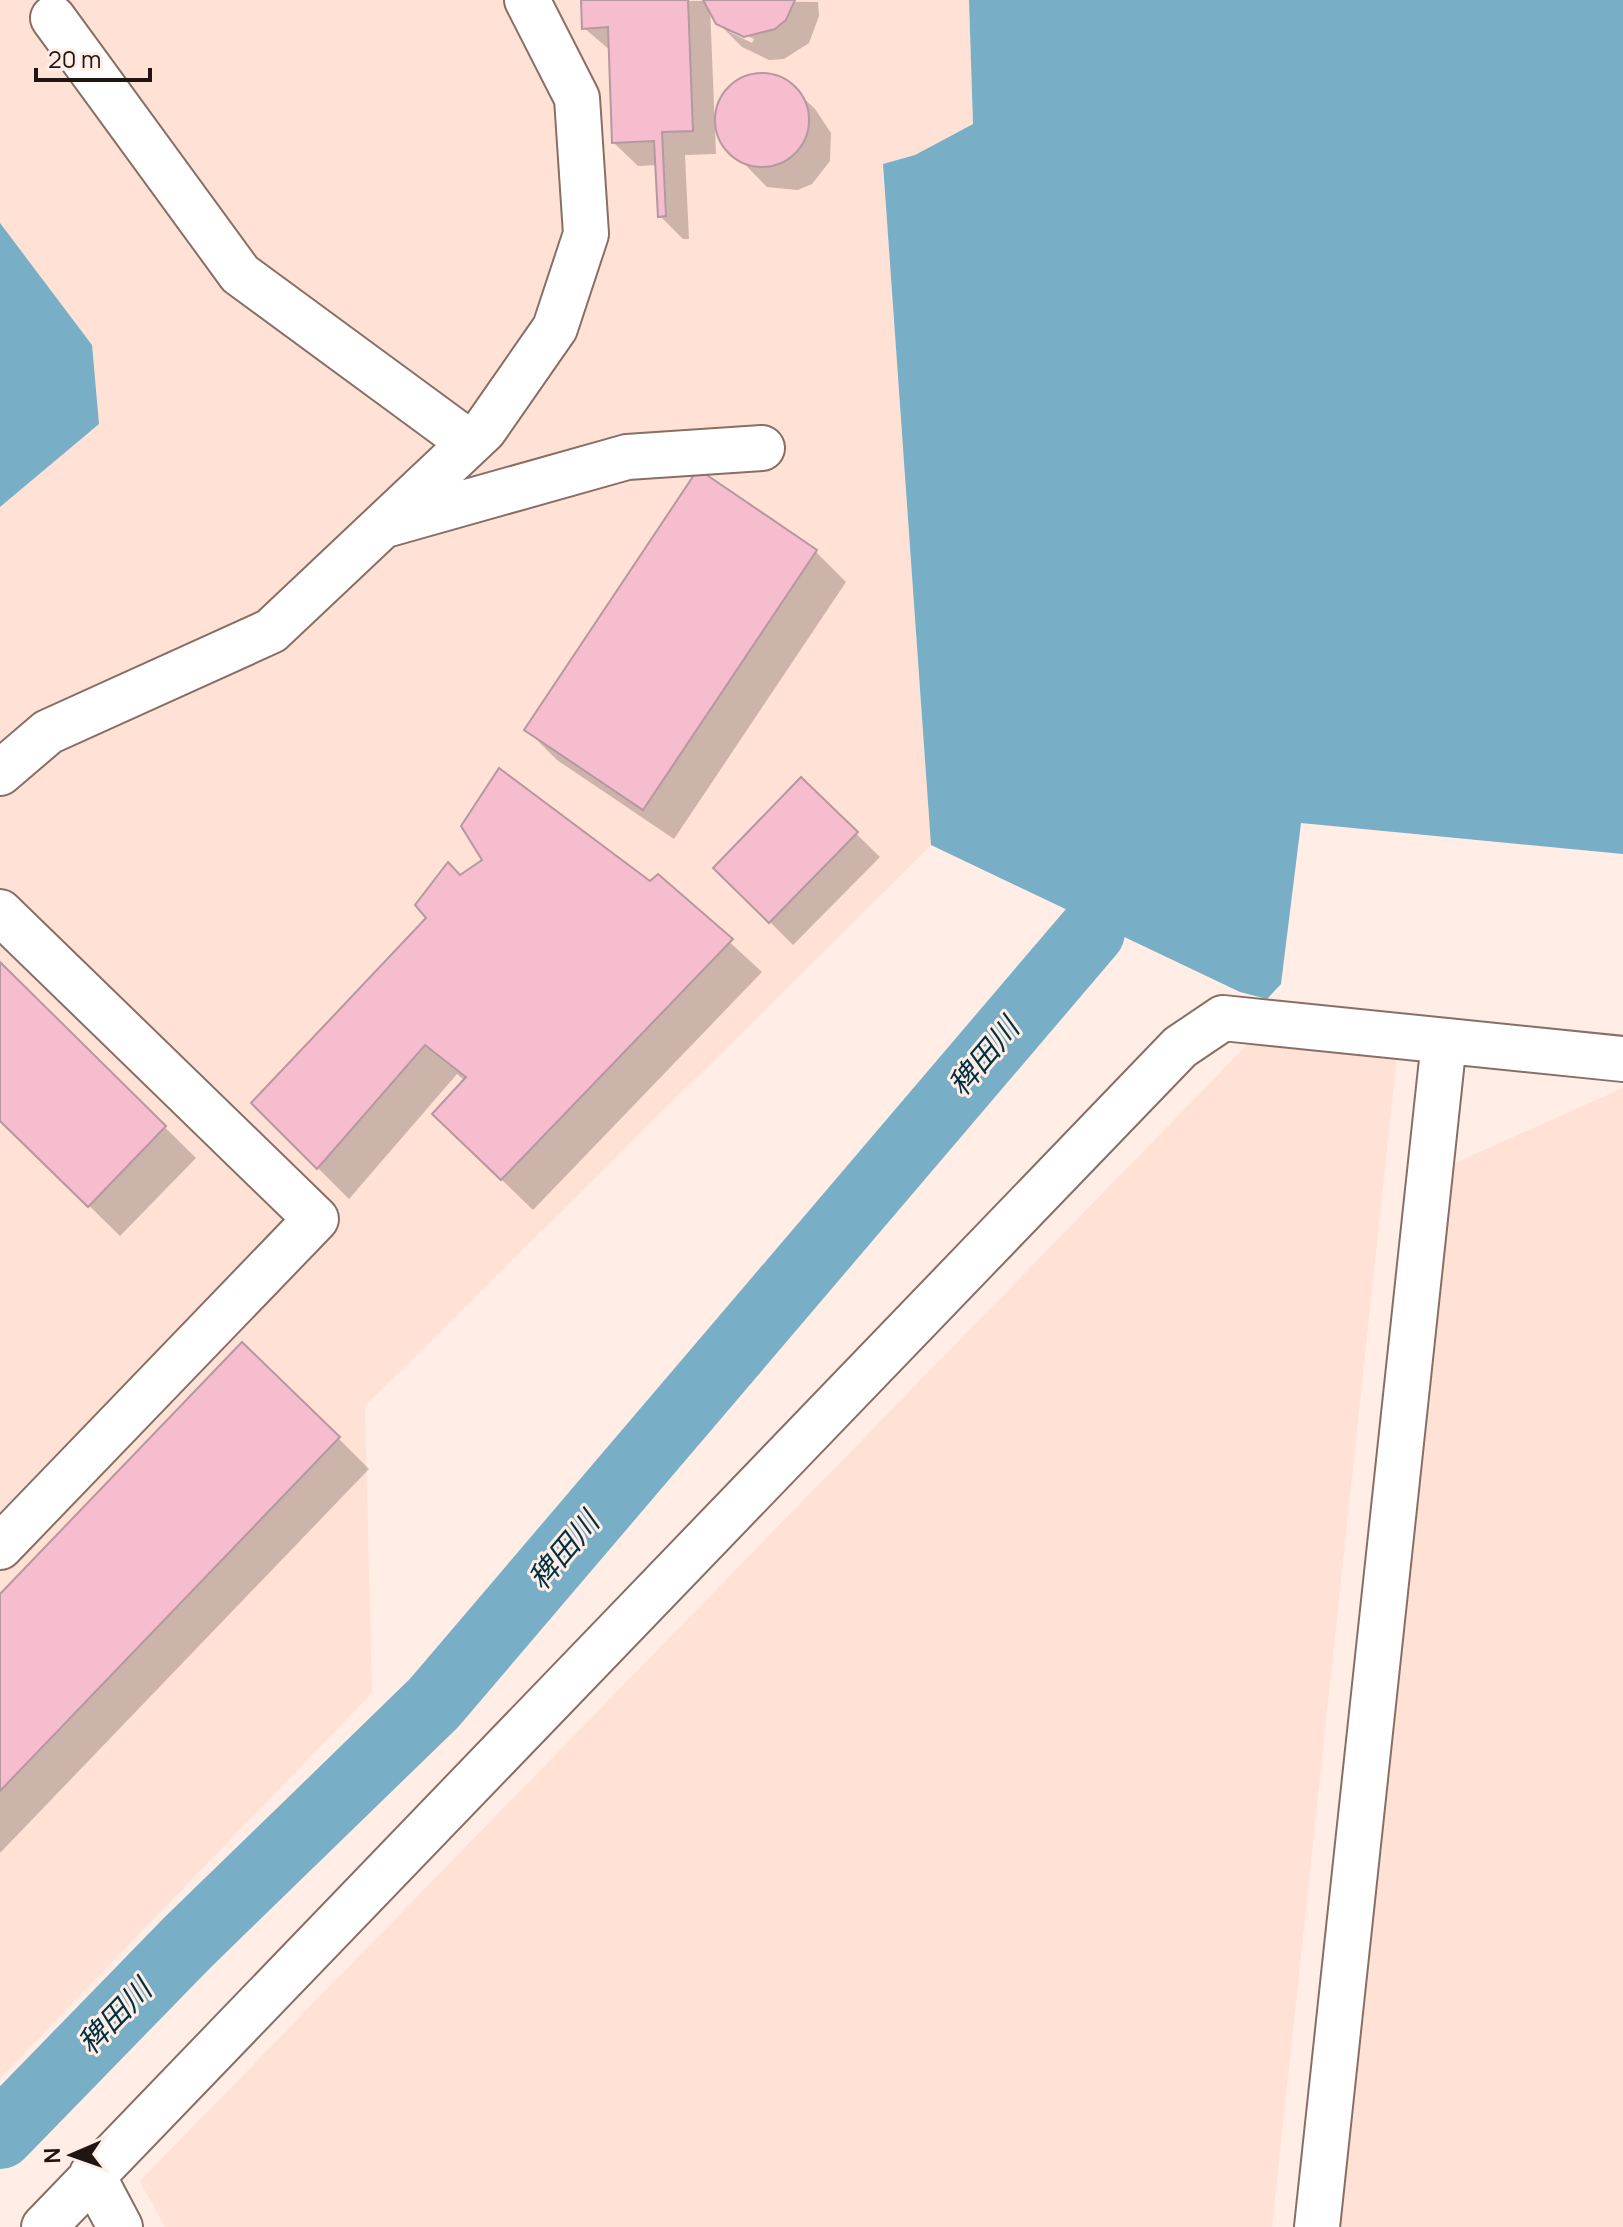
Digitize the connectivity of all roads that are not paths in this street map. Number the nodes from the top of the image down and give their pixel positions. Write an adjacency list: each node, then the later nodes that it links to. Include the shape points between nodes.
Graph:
1 (527, 0): 3 (street, via 577,98 586,234 555,328)
2 (53, 18): 3 (street, via 240,274)
3 (470, 443): 5 (street)
4 (762, 448): 5 (street, via 627,457)
5 (383, 526): 6 (street, via 271,631 48,732)
6 (0, 773)
7 (0, 912): 10 (street, via 316,1219)
8 (1444, 1041): 9 (street); 11 (street, via 1223,1018 1180,1047); 14 (street)
9 (1623, 1059)
10 (0, 1547)
11 (92, 2174): 12 (street); 13 (street)
12 (44, 2227)
13 (120, 2227)
14 (1317, 2227)

